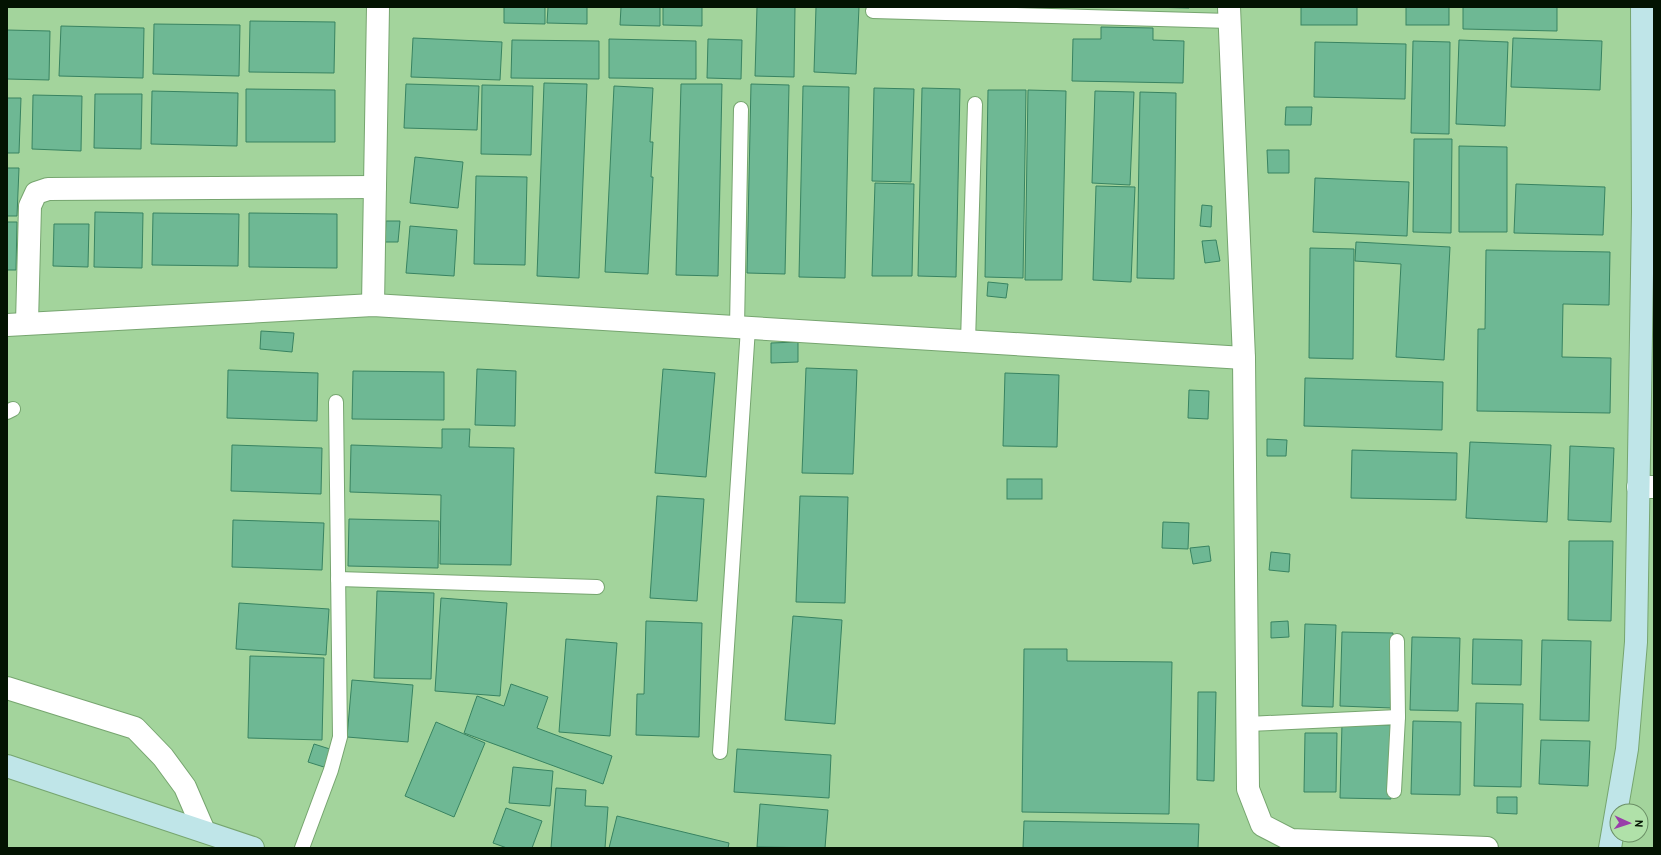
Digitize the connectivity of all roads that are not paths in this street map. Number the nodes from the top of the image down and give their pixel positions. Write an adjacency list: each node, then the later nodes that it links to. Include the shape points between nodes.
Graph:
1 (378, 7): 7 (street)
2 (1642, 7): 14 (main road)
3 (873, 11): 4 (lane)
4 (1230, 14): 12 (street)
5 (975, 104): 11 (lane)
6 (741, 109): 10 (lane)
7 (375, 187): 8 (street); 9 (street, via 48,189 36,193 30,206)
8 (373, 305): 9 (street); 10 (street)
9 (17, 324)
10 (742, 328): 11 (street); 21 (lane)
11 (968, 342): 12 (street)
12 (1244, 358): 20 (street)
13 (336, 402): 15 (lane)
14 (1646, 487): 28 (main road, via 1627,749)
15 (338, 579): 16 (lane); 26 (lane, via 340,737 331,770)
16 (596, 587)
17 (1397, 641): 19 (lane)
18 (7, 688): 24 (street, via 135,728 163,757 185,787)
19 (1398, 717): 20 (lane); 23 (lane)
20 (1248, 724): 27 (street, via 1248,789 1262,825 1291,840)
21 (720, 752)
22 (7, 766): 24 (main road)
23 (1394, 791)
24 (204, 831): 25 (main road)
25 (253, 848)
26 (302, 848)
27 (1487, 848)
28 (1610, 848)

